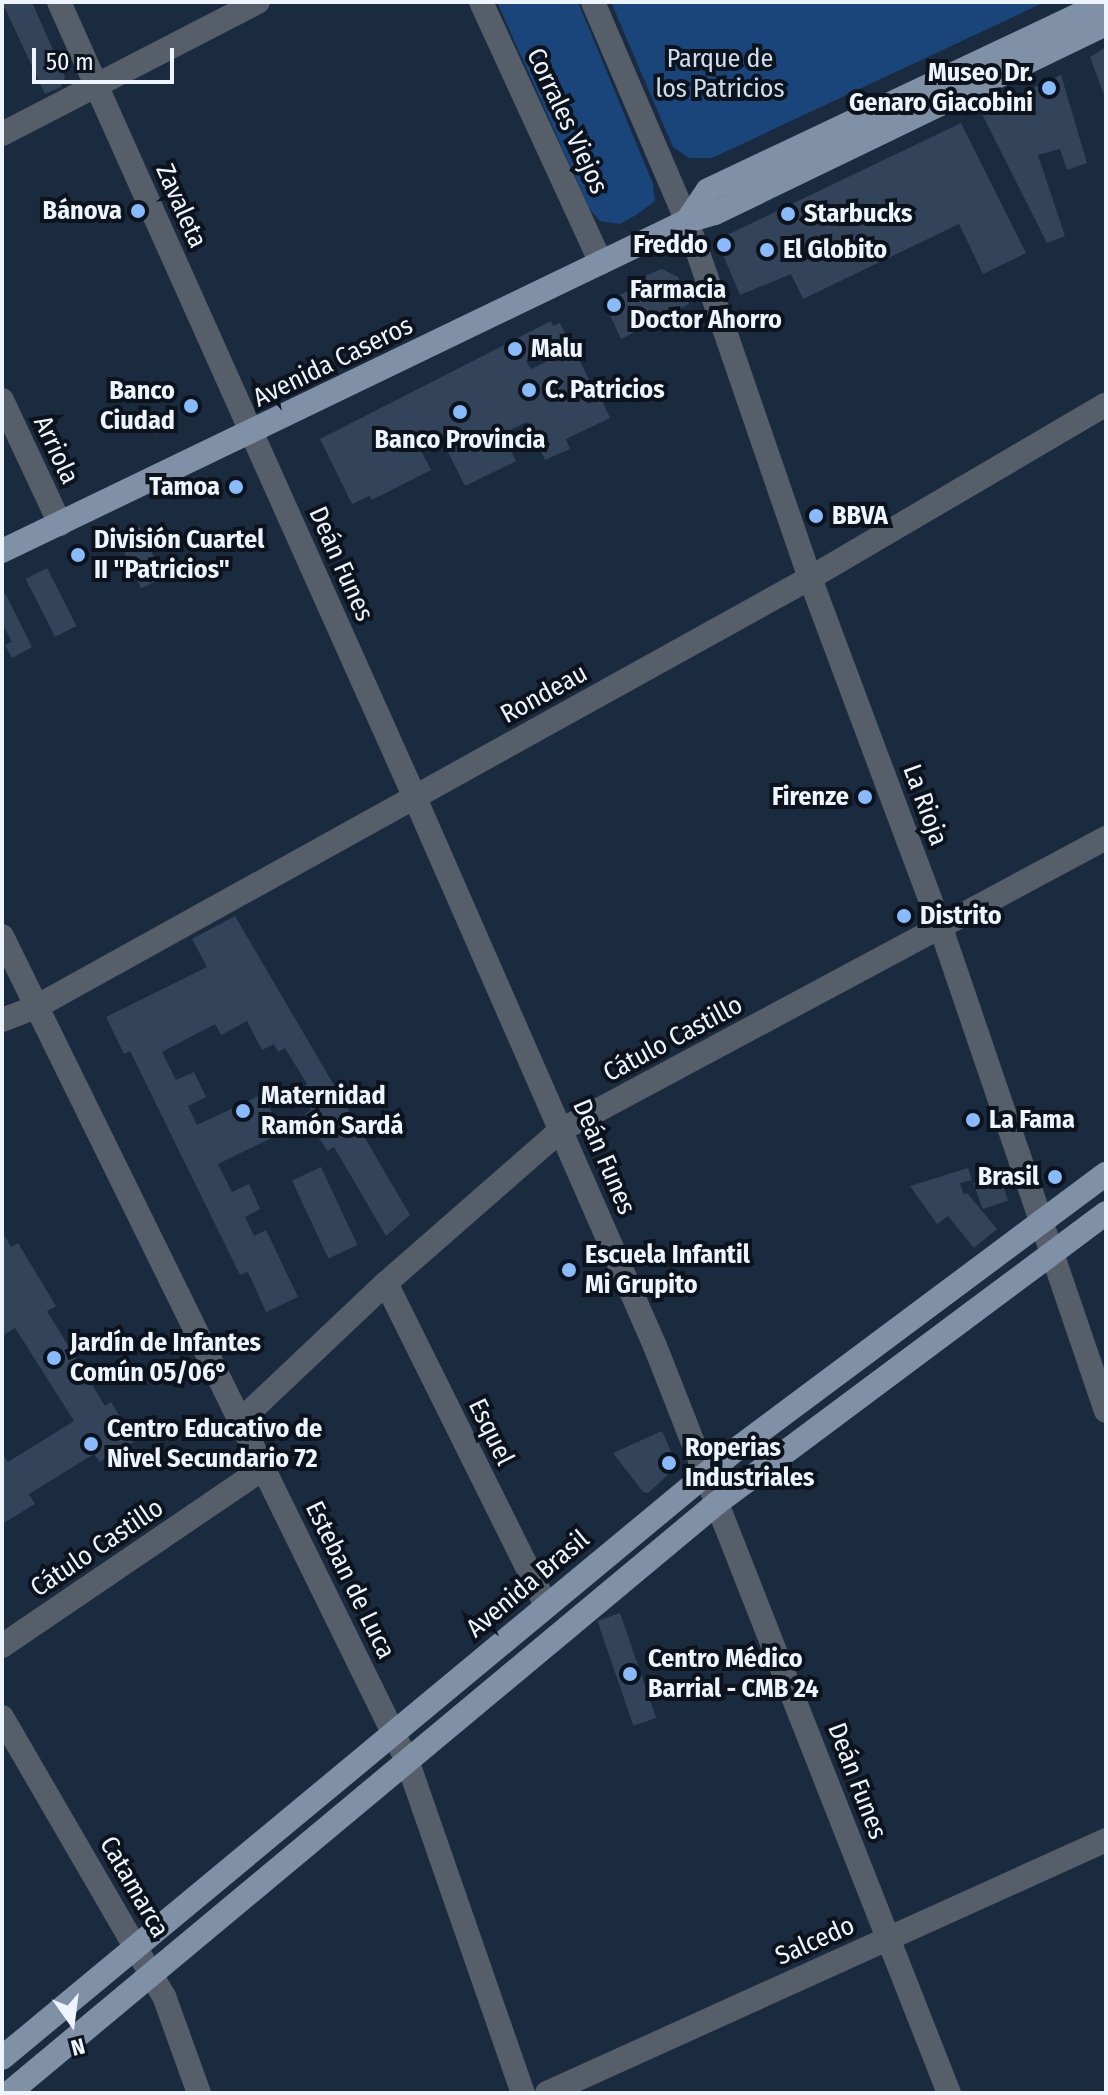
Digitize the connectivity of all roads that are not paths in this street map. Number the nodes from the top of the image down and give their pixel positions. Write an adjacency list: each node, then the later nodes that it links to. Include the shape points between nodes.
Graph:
1 (59, 2): 7 (street, Zavaleta)
2 (258, 2): 7 (street)
3 (481, 2): 10 (street, Corrales Viejos)
4 (593, 2): 9 (street, La Rioja)
5 (1105, 2): 9 (main road, Avenida Caseros, via 708,190)
6 (1106, 24): 9 (main road, Avenida Caseros, via 715,213)
7 (97, 84): 8 (street); 13 (street, Zavaleta)
8 (2, 134)
9 (687, 221): 10 (main road, Avenida Caseros); 16 (street, La Rioja)
10 (601, 263): 13 (main road, Avenida Caseros)
11 (2, 400): 14 (street, Arriola)
12 (1106, 404): 16 (street, Rondeau)
13 (250, 434): 14 (main road, Avenida Caseros); 17 (street, Deán Funes)
14 (60, 524): 15 (main road, Avenida Caseros)
15 (2, 551)
16 (810, 578): 17 (street, Rondeau); 19 (street, La Rioja)
17 (415, 798): 21 (street, Rondeau); 23 (street, Deán Funes)
18 (1106, 838): 19 (street, Cátulo Castillo)
19 (941, 928): 23 (street, Cátulo Castillo); 26 (street, La Rioja)
20 (2, 936): 21 (street, Esteban de Luca)
21 (36, 1007): 22 (street, Rondeau); 30 (street, Esteban de Luca)
22 (2, 1020)
23 (561, 1130): 28 (street, Cátulo Castillo); 32 (street, Deán Funes)
24 (1106, 1174): 26 (main road, Avenida Brasil)
25 (1106, 1213): 27 (main road)
26 (1041, 1219): 27 (street, La Rioja); 32 (main road, Avenida Brasil)
27 (1052, 1252): 29 (street, La Rioja); 33 (main road)
28 (386, 1283): 30 (street, Cátulo Castillo); 34 (street, Esquel)
29 (1106, 1411)
30 (241, 1420): 31 (street, Esteban de Luca)
31 (264, 1468): 35 (street, Cátulo Castillo); 37 (street, Esteban de Luca)
32 (706, 1473): 33 (street, Deán Funes); 34 (main road, Avenida Brasil)
33 (717, 1503): 38 (main road); 40 (street, Deán Funes)
34 (546, 1605): 37 (main road, Avenida Brasil)
35 (2, 1646)
36 (2, 1717): 41 (street, Catamarca)
37 (394, 1735): 38 (street, Esteban de Luca); 41 (main road, Avenida Brasil)
38 (408, 1763): 42 (main road); 46 (street, Esteban de Luca)
39 (1106, 1840): 40 (street, Salcedo)
40 (889, 1938): 47 (street, Salcedo); 48 (street, Deán Funes)
41 (137, 1947): 42 (street, Catamarca); 43 (main road, Avenida Brasil)
42 (152, 1974): 44 (main road); 45 (street, Catamarca)
43 (2, 2058)
44 (9, 2093)
45 (199, 2093)
46 (523, 2093)
47 (547, 2093)
48 (949, 2093)

